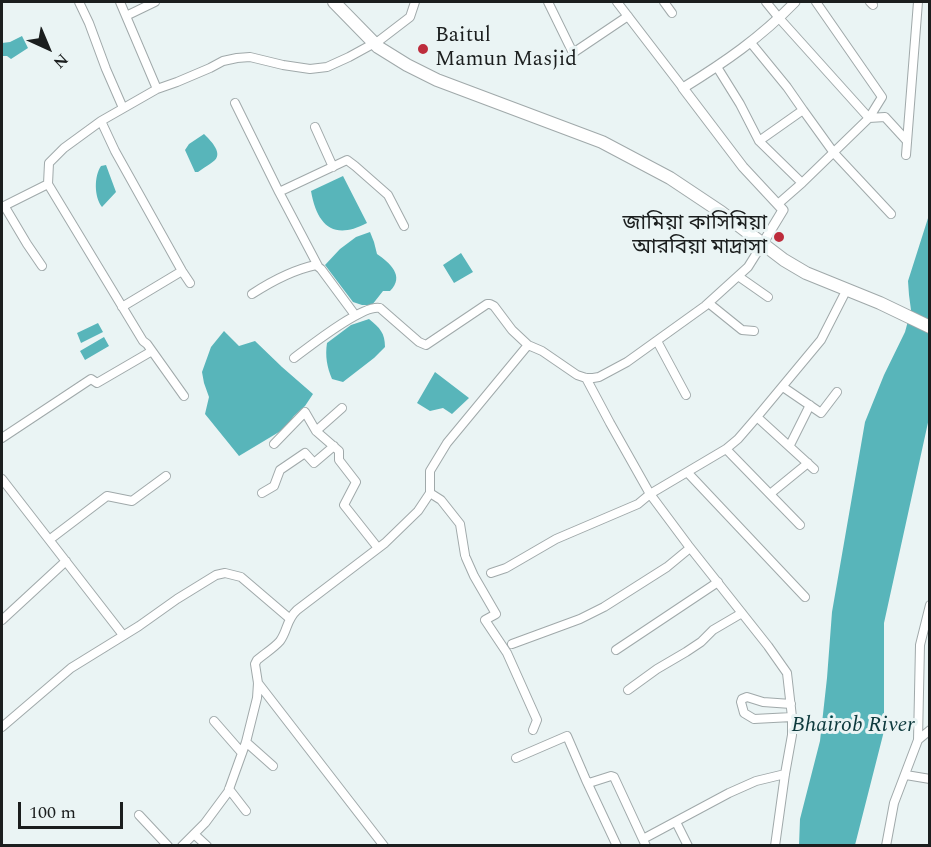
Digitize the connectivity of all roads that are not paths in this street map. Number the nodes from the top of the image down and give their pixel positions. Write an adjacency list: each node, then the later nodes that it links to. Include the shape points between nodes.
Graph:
1 (79, 2): 23 (street)
2 (120, 2): 14 (street)
3 (155, 2): 14 (street)
4 (334, 2): 18 (highway)
5 (415, 2): 18 (street, via 410,17)
6 (548, 2): 15 (street, via 573,53)
7 (617, 2): 15 (street)
8 (664, 2): 13 (street)
9 (766, 2): 16 (street)
10 (795, 2): 16 (street)
11 (816, 2): 25 (street, via 882,98)
12 (918, 2): 29 (street)
13 (672, 13)
14 (126, 16): 21 (street)
15 (628, 16): 20 (street)
16 (779, 18): 17 (street); 25 (street)
17 (751, 43): 19 (street); 24 (street)
18 (374, 44): 21 (street, via 327,67 310,69 237,58); 40 (highway, via 437,80 602,142 670,178)
19 (717, 67): 20 (street); 28 (street)
20 (683, 88): 36 (street, via 743,167)
21 (156, 89): 23 (street)
22 (235, 103): 35 (street)
23 (123, 108): 26 (street)
24 (802, 110): 28 (street); 30 (street)
25 (869, 117): 29 (street, via 885,117); 30 (street)
26 (101, 121): 34 (street, via 49,164); 43 (street)
27 (315, 127): 32 (street)
28 (759, 141): 33 (street)
29 (907, 141): 31 (street)
30 (834, 153): 33 (street); 38 (street)
31 (906, 155)
32 (333, 167): 35 (street); 39 (street, via 347,160 356,165 388,195)
33 (802, 183): 36 (street)
34 (48, 184): 37 (street); 50 (street)
35 (279, 192): 42 (street)
36 (778, 204): 40 (street, via 783,212)
37 (3, 207): 41 (street)
38 (891, 214)
39 (404, 226)
40 (763, 243): 44 (street); 46 (highway, via 806,273)
41 (42, 266)
42 (318, 266): 47 (street, via 292,272); 51 (street)
43 (182, 271): 45 (street); 50 (street)
44 (738, 276): 48 (street); 54 (street)
45 (190, 283)
46 (847, 289): 52 (highway); 59 (street, via 821,340)
47 (252, 294)
48 (768, 297)
49 (711, 305): 53 (street, via 742,330)
50 (122, 307): 56 (street)
51 (355, 315): 55 (street, via 378,307 426,345 490,304); 57 (street)
52 (930, 327)
53 (754, 331)
54 (657, 341): 58 (street, via 599,377); 61 (street)
55 (528, 345): 58 (street); 76 (street, via 447,443 430,471)
56 (152, 351): 62 (street); 67 (street, via 97,384 92,379)
57 (294, 357)
58 (586, 378): 77 (street)
59 (783, 387): 63 (street); 65 (street)
60 (837, 392): 63 (street, via 821,413)
61 (686, 395)
62 (184, 396)
63 (810, 405): 69 (street)
64 (342, 408): 66 (street)
65 (758, 417): 69 (street); 71 (street)
66 (315, 431): 68 (street, via 305,412); 70 (street)
67 (2, 438)
68 (274, 444)
69 (790, 445): 78 (street, via 811,466)
70 (334, 446): 75 (street, via 314,463 305,453 280,470 274,486); 81 (street, via 339,451 339,460 356,482 344,505)
71 (726, 449): 72 (street); 78 (street)
72 (688, 473): 77 (street); 86 (street)
73 (166, 476): 80 (street, via 132,501 107,496)
74 (2, 479): 83 (street)
75 (262, 493)
76 (430, 493): 81 (street, via 418,511); 100 (street, via 441,500 460,524 466,557 496,614 485,620 507,653 537,720)
77 (650, 494): 82 (street); 84 (street, via 638,504 556,539)
78 (770, 494): 79 (street)
79 (800, 525)
80 (53, 537)
81 (378, 548): 89 (street)
82 (690, 548): 85 (street); 92 (street, via 604,607)
83 (66, 561): 90 (street); 91 (street)
84 (491, 573)
85 (718, 582): 88 (street); 93 (street)
86 (805, 597)
87 (930, 605): 102 (street, via 920,645)
88 (742, 613): 95 (street); 96 (street, via 787,673)
89 (289, 618): 91 (street, via 241,577 220,574); 94 (street, via 279,642 256,662)
90 (2, 620)
91 (123, 636): 99 (street, via 71,668)
92 (512, 644)
93 (616, 650)
94 (258, 683): 103 (street); 120 (street)
95 (628, 690)
96 (791, 704): 97 (street); 97 (street, via 747,697 741,702 744,713 754,719)
97 (792, 717): 107 (street)
98 (214, 721): 104 (street)
99 (2, 727)
100 (532, 730)
101 (930, 730): 102 (street)
102 (918, 740): 108 (street)
103 (246, 742): 104 (street); 106 (street)
104 (242, 753): 111 (street)
105 (516, 758): 110 (street, via 567,736)
106 (273, 766)
107 (785, 774): 114 (street, via 729,793); 123 (street)
108 (906, 775): 109 (street); 124 (street, via 894,803)
109 (930, 779)
110 (586, 780): 116 (street, via 591,783 614,777); 121 (street)
111 (229, 789): 112 (street); 115 (street)
112 (246, 811)
113 (139, 815): 117 (street)
114 (676, 822): 116 (street); 122 (street)
115 (194, 834): 118 (street); 119 (street)
116 (645, 842)
117 (168, 846)
118 (182, 846)
119 (207, 846)
120 (384, 846)
121 (617, 846)
122 (688, 846)
123 (775, 846)
124 (886, 846)

